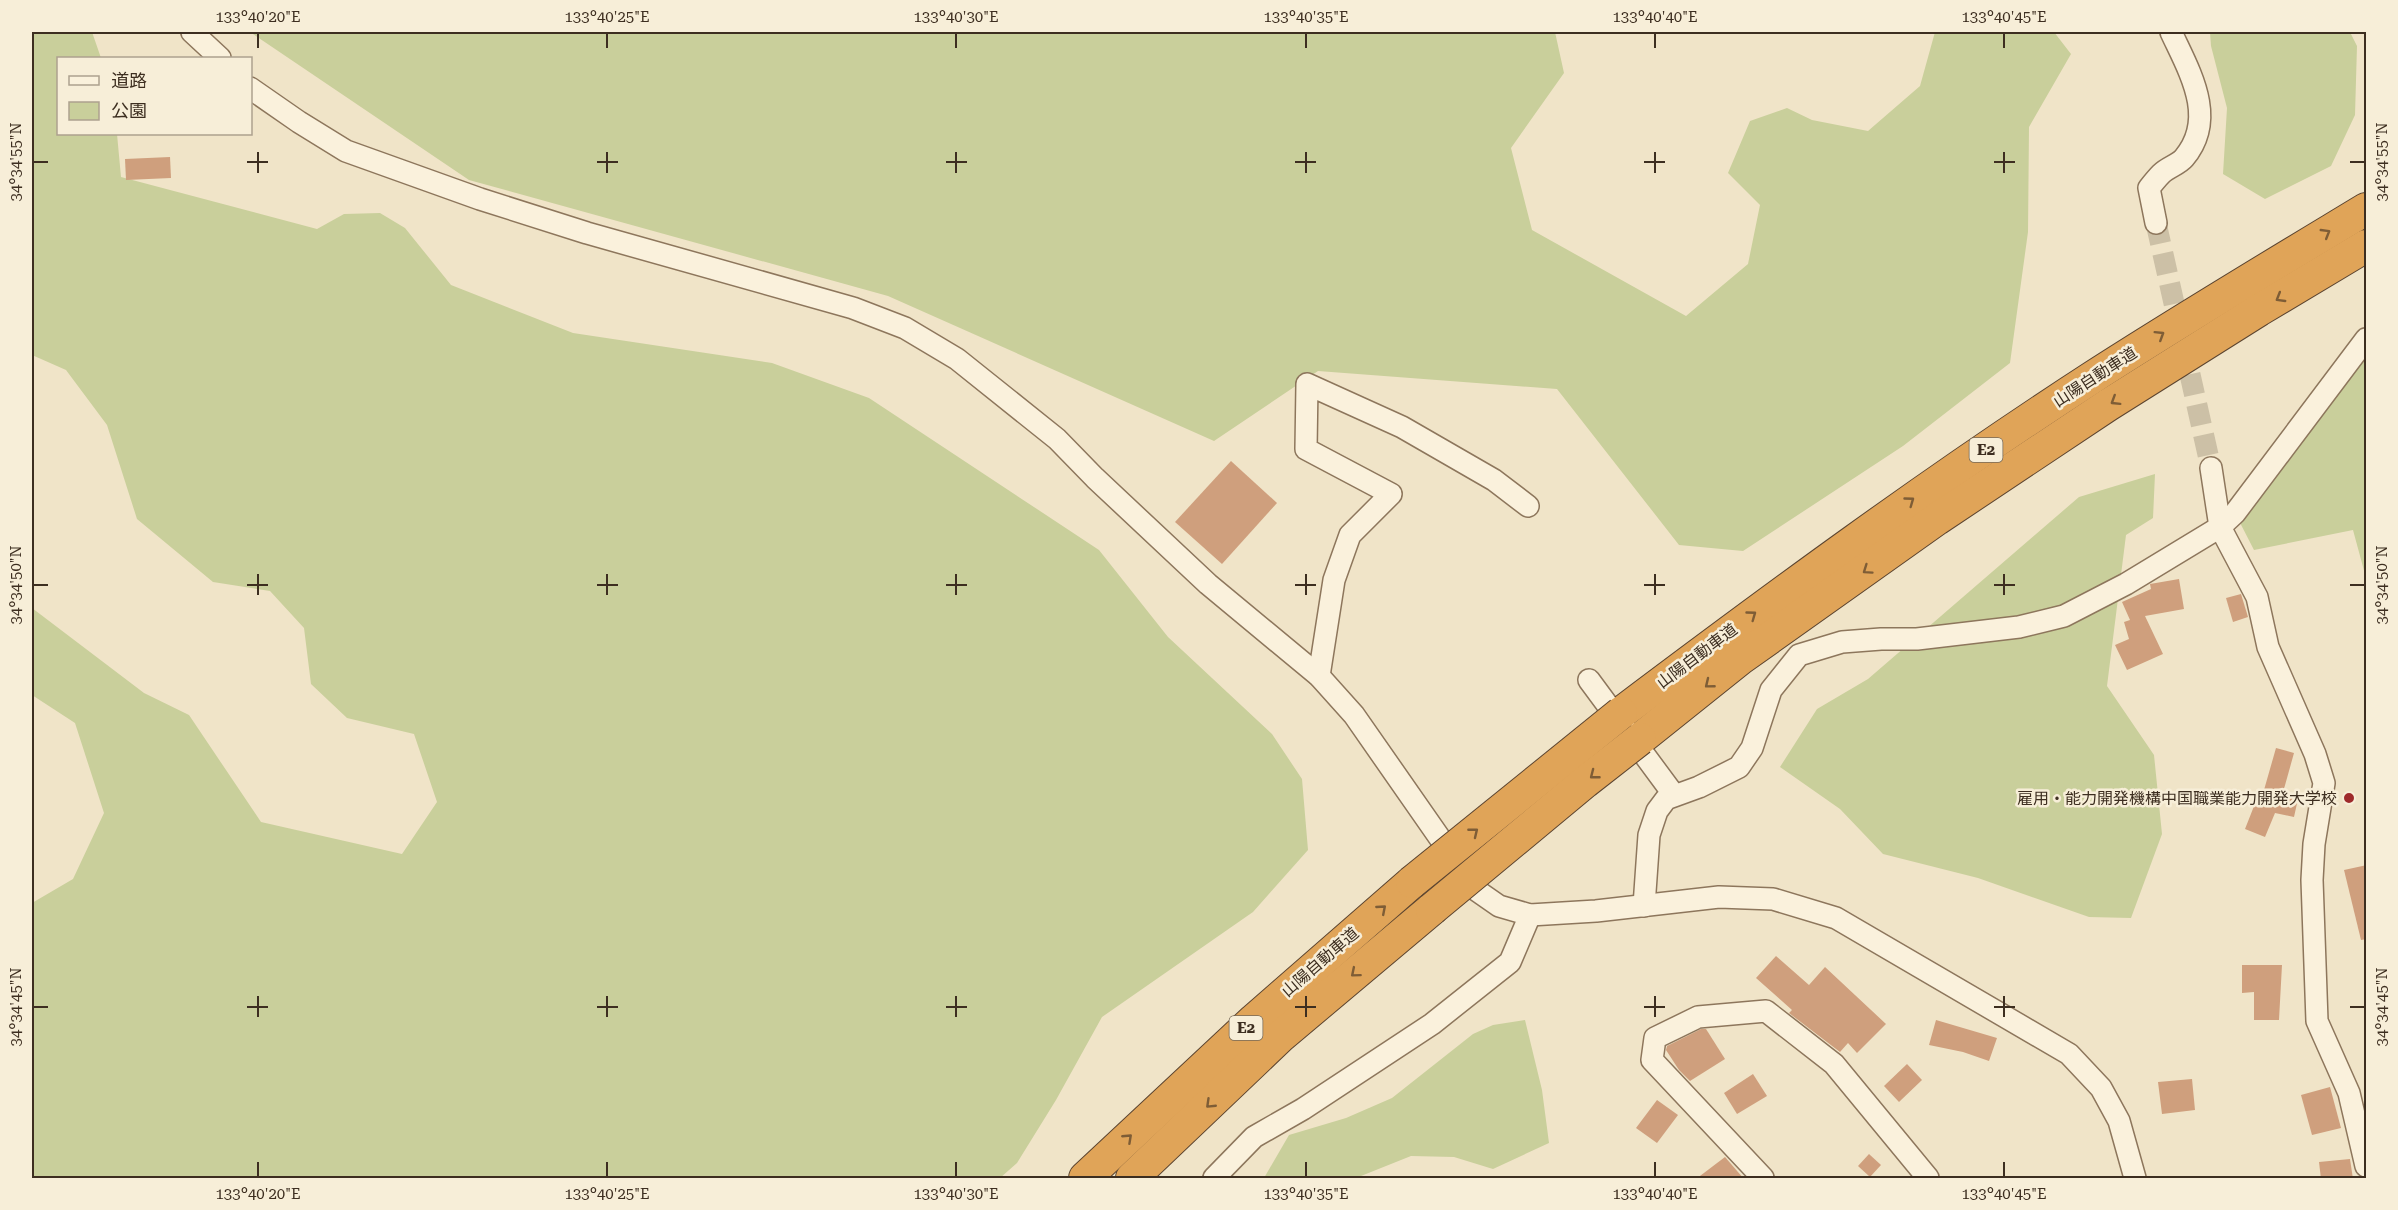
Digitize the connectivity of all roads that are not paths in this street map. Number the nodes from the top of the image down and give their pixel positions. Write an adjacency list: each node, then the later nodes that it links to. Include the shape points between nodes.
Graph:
1 (192, 32): 3 (street)
2 (2171, 32): 6 (street, via 2197,87 2201,113 2195,140 2184,159 2162,173 2149,188)
3 (219, 57)
4 (252, 89): 12 (street, via 346,151 586,233 853,308 905,328 957,359 1057,439 1208,584)
5 (2367, 209): 18 (highway, 山陽自動車道 / E2, one-way to 5, bridge, via 1254,1020 1412,882 1722,636 2102,371)
6 (2157, 223)
7 (2367, 246): 19 (highway, 山陽自動車道 / E2, one-way to 19, bridge, via 2108,405 1937,519 1740,659 1585,782 1281,1036)
8 (2367, 339): 11 (street, via 2245,502)
9 (2211, 468): 11 (street)
10 (1528, 506): 12 (street, via 1494,480 1402,427 1307,384 1306,449 1391,494 1350,535 1334,580)
11 (2220, 527): 14 (street, via 2064,616 2019,627 1917,639 1842,642 1799,655 1771,690 1752,748 1739,767); 17 (street, via 2257,597 2268,647 2324,783 2312,880 2318,1021 2349,1093)
12 (1319, 676): 16 (street, via 1354,715 1476,890 1499,906)
13 (1589, 680): 14 (street)
14 (1674, 795): 15 (street, via 1657,811 1648,835)
15 (1644, 906): 16 (street); 23 (street, via 1719,897 1773,899 1836,918 2070,1054 2101,1088 2119,1120)
16 (1530, 915): 20 (street, via 1510,962 1432,1024 1304,1109 1254,1137)
17 (2367, 1166)
18 (1085, 1179)
19 (1132, 1179)
20 (1214, 1179)
21 (1763, 1179): 22 (street, via 1652,1060 1655,1038 1698,1017 1766,1011 1834,1064)
22 (1928, 1179)
23 (2135, 1179)

